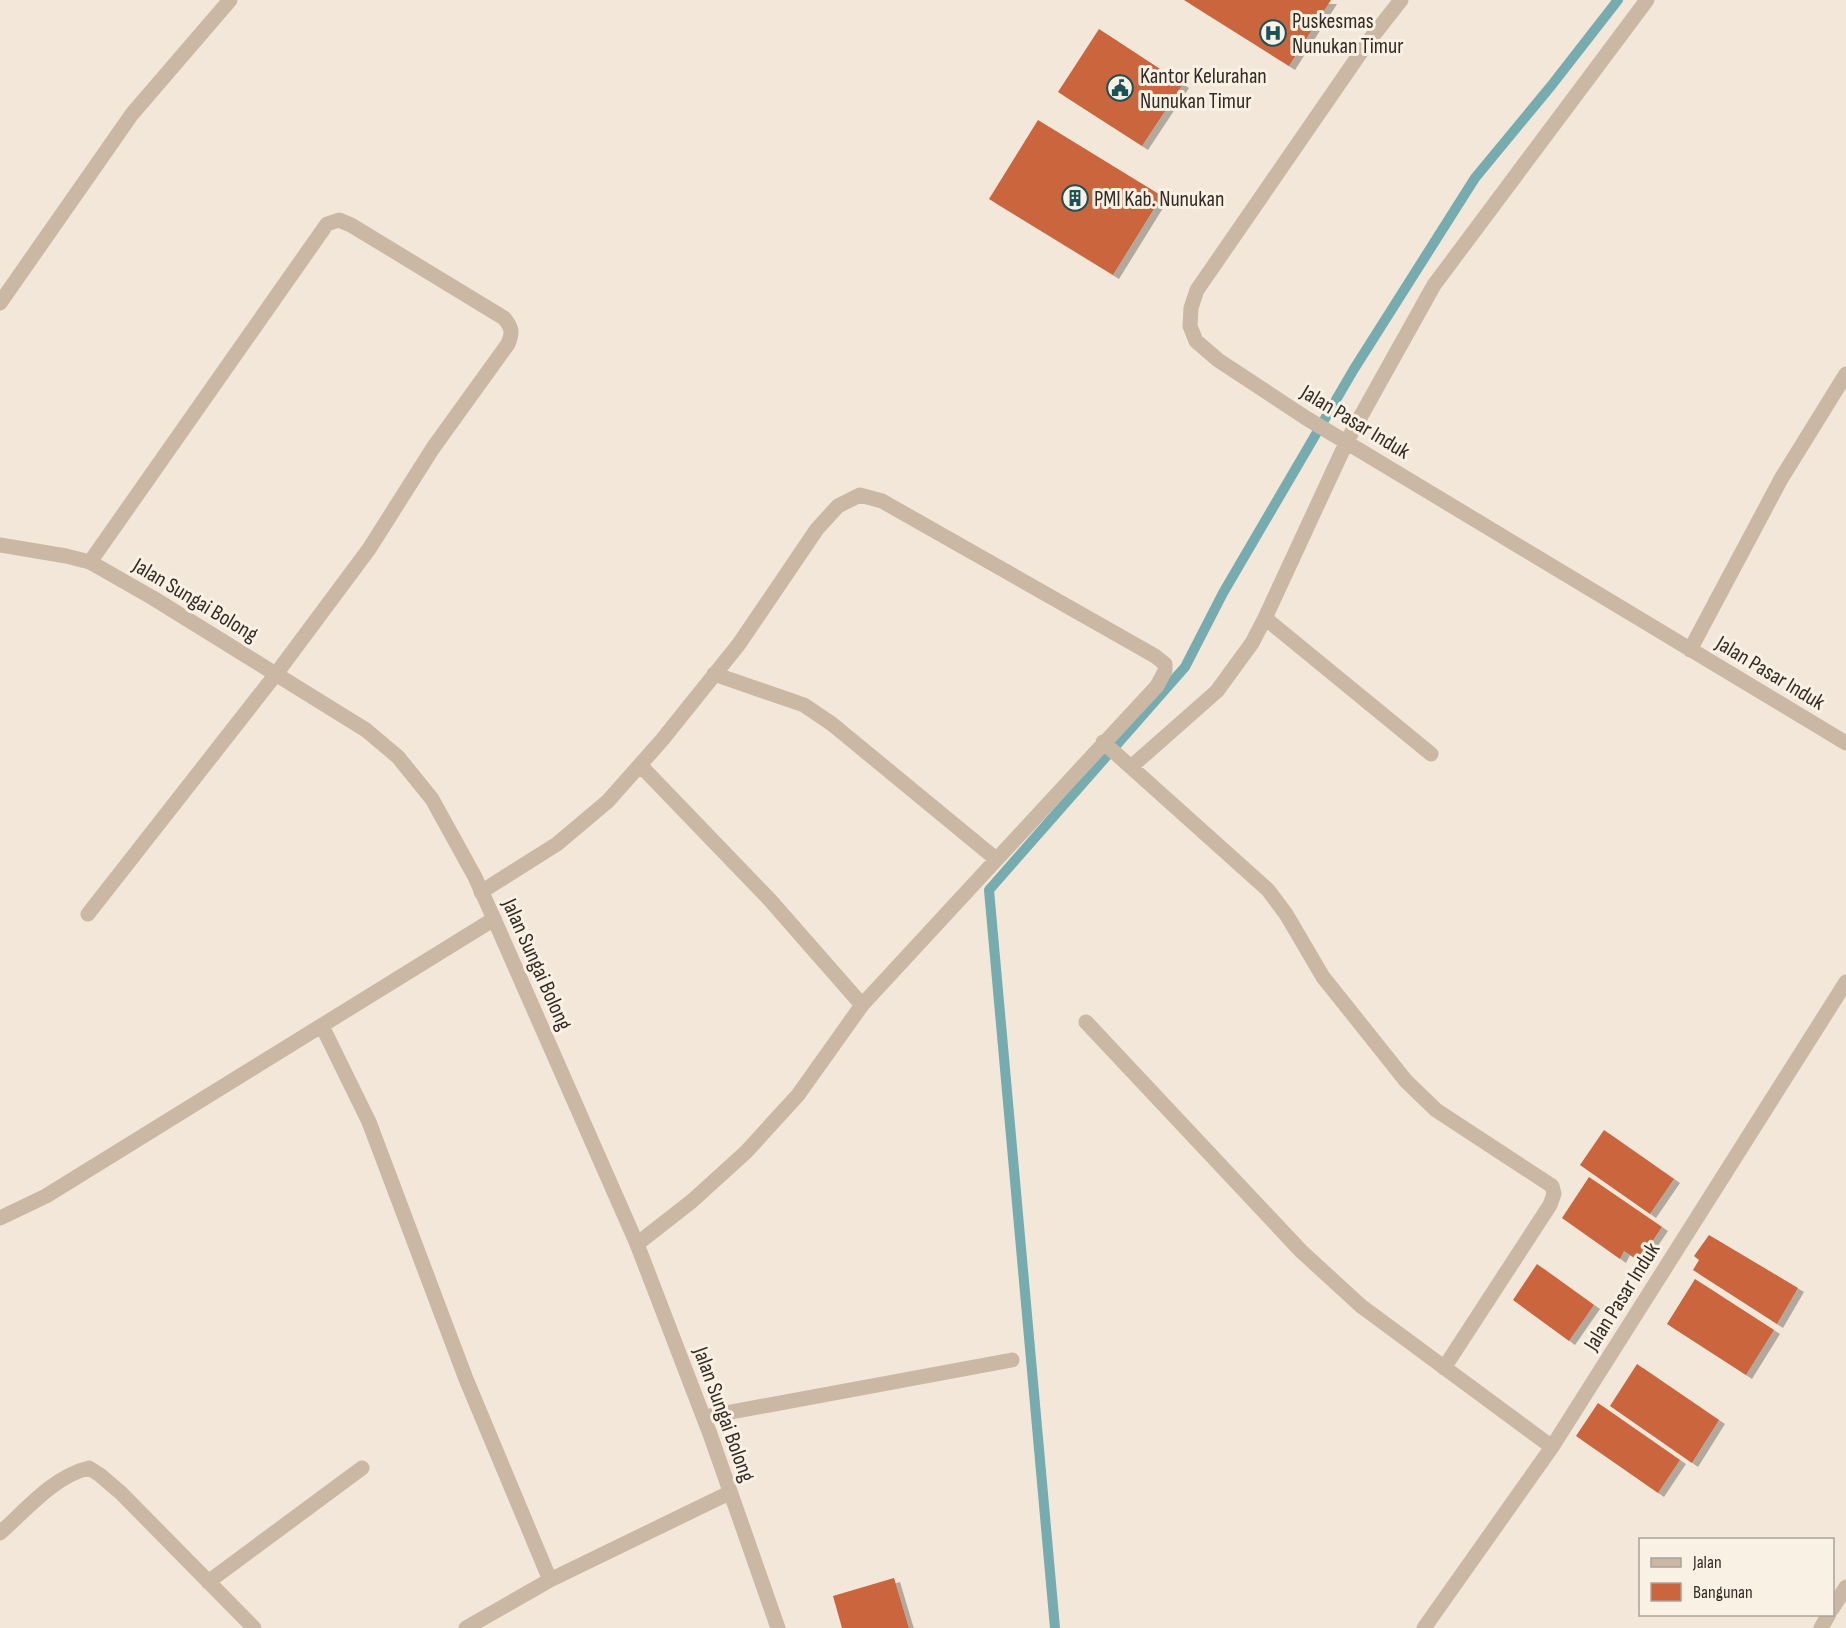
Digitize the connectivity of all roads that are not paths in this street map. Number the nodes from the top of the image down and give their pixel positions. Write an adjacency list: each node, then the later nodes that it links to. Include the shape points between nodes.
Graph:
1 (230, 0): 4 (street, via 132,114)
2 (1401, 0): 6 (street, Jalan Pasar Induk, via 1197,290 1191,308 1190,326 1196,341 1218,360)
3 (1647, 0): 6 (street, via 1434,285)
4 (0, 303)
5 (1846, 374): 10 (street, via 1781,479)
6 (1340, 437): 9 (street); 10 (street, Jalan Pasar Induk)
7 (0, 545): 8 (street, Jalan Sungai Bolong)
8 (90, 562): 11 (street, Jalan Sungai Bolong); 11 (street, via 327,224 339,220 369,236 504,318 513,334 433,448 369,549)
9 (1266, 618): 15 (street); 17 (street, via 1217,691)
10 (1690, 650): 14 (street, Jalan Pasar Induk)
11 (276, 674): 19 (street, Jalan Sungai Bolong, via 366,730 398,757 432,799); 20 (street)
12 (714, 674): 13 (street, via 739,644 817,529 838,506 860,495 882,501 1165,664 1157,686); 16 (street); 18 (street, via 804,705)
13 (1104, 743): 17 (street); 18 (street)
14 (1846, 743)
15 (1431, 754)
16 (640, 765): 19 (street, via 608,801 557,844); 23 (street, via 770,900)
17 (1132, 766): 29 (street, via 1268,890 1323,977 1406,1081 1436,1110 1552,1186 1550,1205)
18 (996, 859): 23 (street)
19 (481, 892): 21 (street, Jalan Sungai Bolong)
20 (88, 914)
21 (494, 919): 25 (street); 27 (street, Jalan Sungai Bolong)
22 (1846, 982): 31 (street, Jalan Pasar Induk)
23 (862, 1005): 27 (street, via 798,1095 746,1152)
24 (1086, 1022): 29 (street, via 1301,1251 1361,1306)
25 (322, 1026): 26 (street, via 46,1196); 35 (street, via 369,1122 466,1378)
26 (0, 1218)
27 (637, 1244): 30 (street, Jalan Sungai Bolong)
28 (1012, 1360): 30 (street)
29 (1444, 1368): 31 (street)
30 (704, 1417): 33 (street, Jalan Sungai Bolong)
31 (1552, 1447): 42 (street, Jalan Pasar Induk)
32 (362, 1468): 36 (street)
33 (729, 1493): 35 (street); 41 (street, Jalan Sungai Bolong)
34 (0, 1533): 36 (street, via 59,1481 89,1468 121,1494)
35 (550, 1580): 40 (street)
36 (207, 1582): 39 (street)
37 (1846, 1587): 38 (street)
38 (1834, 1607)
39 (254, 1628)
40 (466, 1628)
41 (778, 1628)
42 (1424, 1628)

